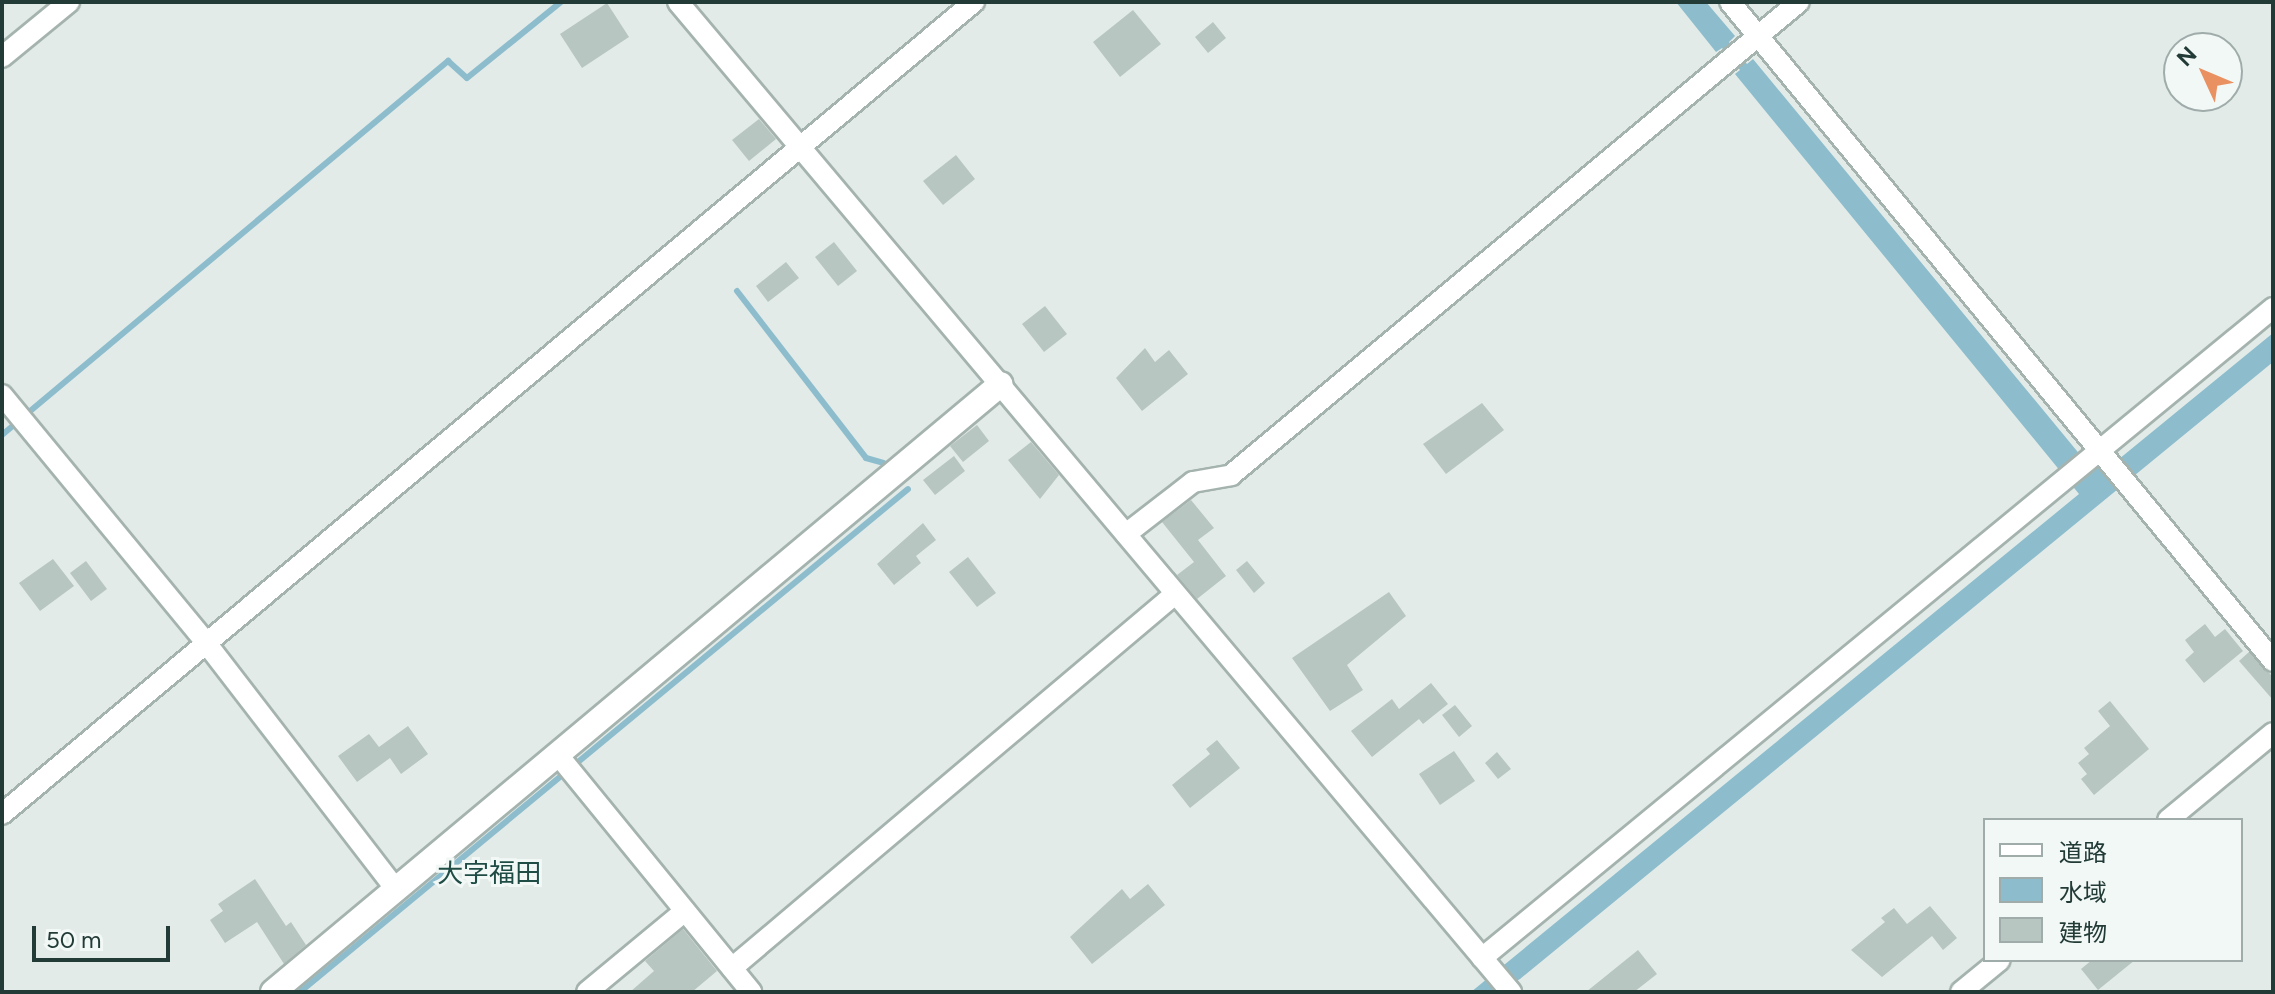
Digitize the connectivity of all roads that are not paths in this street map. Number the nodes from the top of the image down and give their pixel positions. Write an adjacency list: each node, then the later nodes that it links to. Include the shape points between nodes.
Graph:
1 (69, 2): 7 (street)
2 (678, 2): 8 (street)
3 (974, 2): 8 (street)
4 (1730, 2): 6 (street)
5 (1799, 2): 6 (street)
6 (1742, 49): 12 (street); 13 (street, via 1231,475 1193,482)
7 (2, 57)
8 (802, 148): 10 (street); 15 (street)
9 (2273, 308): 12 (street)
10 (1001, 384): 13 (street); 18 (street)
11 (2, 395): 15 (street)
12 (2106, 463): 16 (street); 24 (street, via 2061,482)
13 (1126, 534): 14 (street)
14 (1175, 594): 24 (street); 25 (street)
15 (207, 644): 19 (street); 21 (street)
16 (2273, 661)
17 (2273, 733): 20 (street)
18 (566, 765): 21 (street); 22 (street)
19 (2, 814)
20 (2170, 818)
21 (396, 889): 27 (street)
22 (685, 911): 25 (street); 28 (street)
23 (1998, 962): 30 (street)
24 (1488, 965): 26 (street)
25 (732, 968): 29 (street)
26 (1510, 990)
27 (273, 992)
28 (587, 992)
29 (751, 992)
30 (1961, 992)

